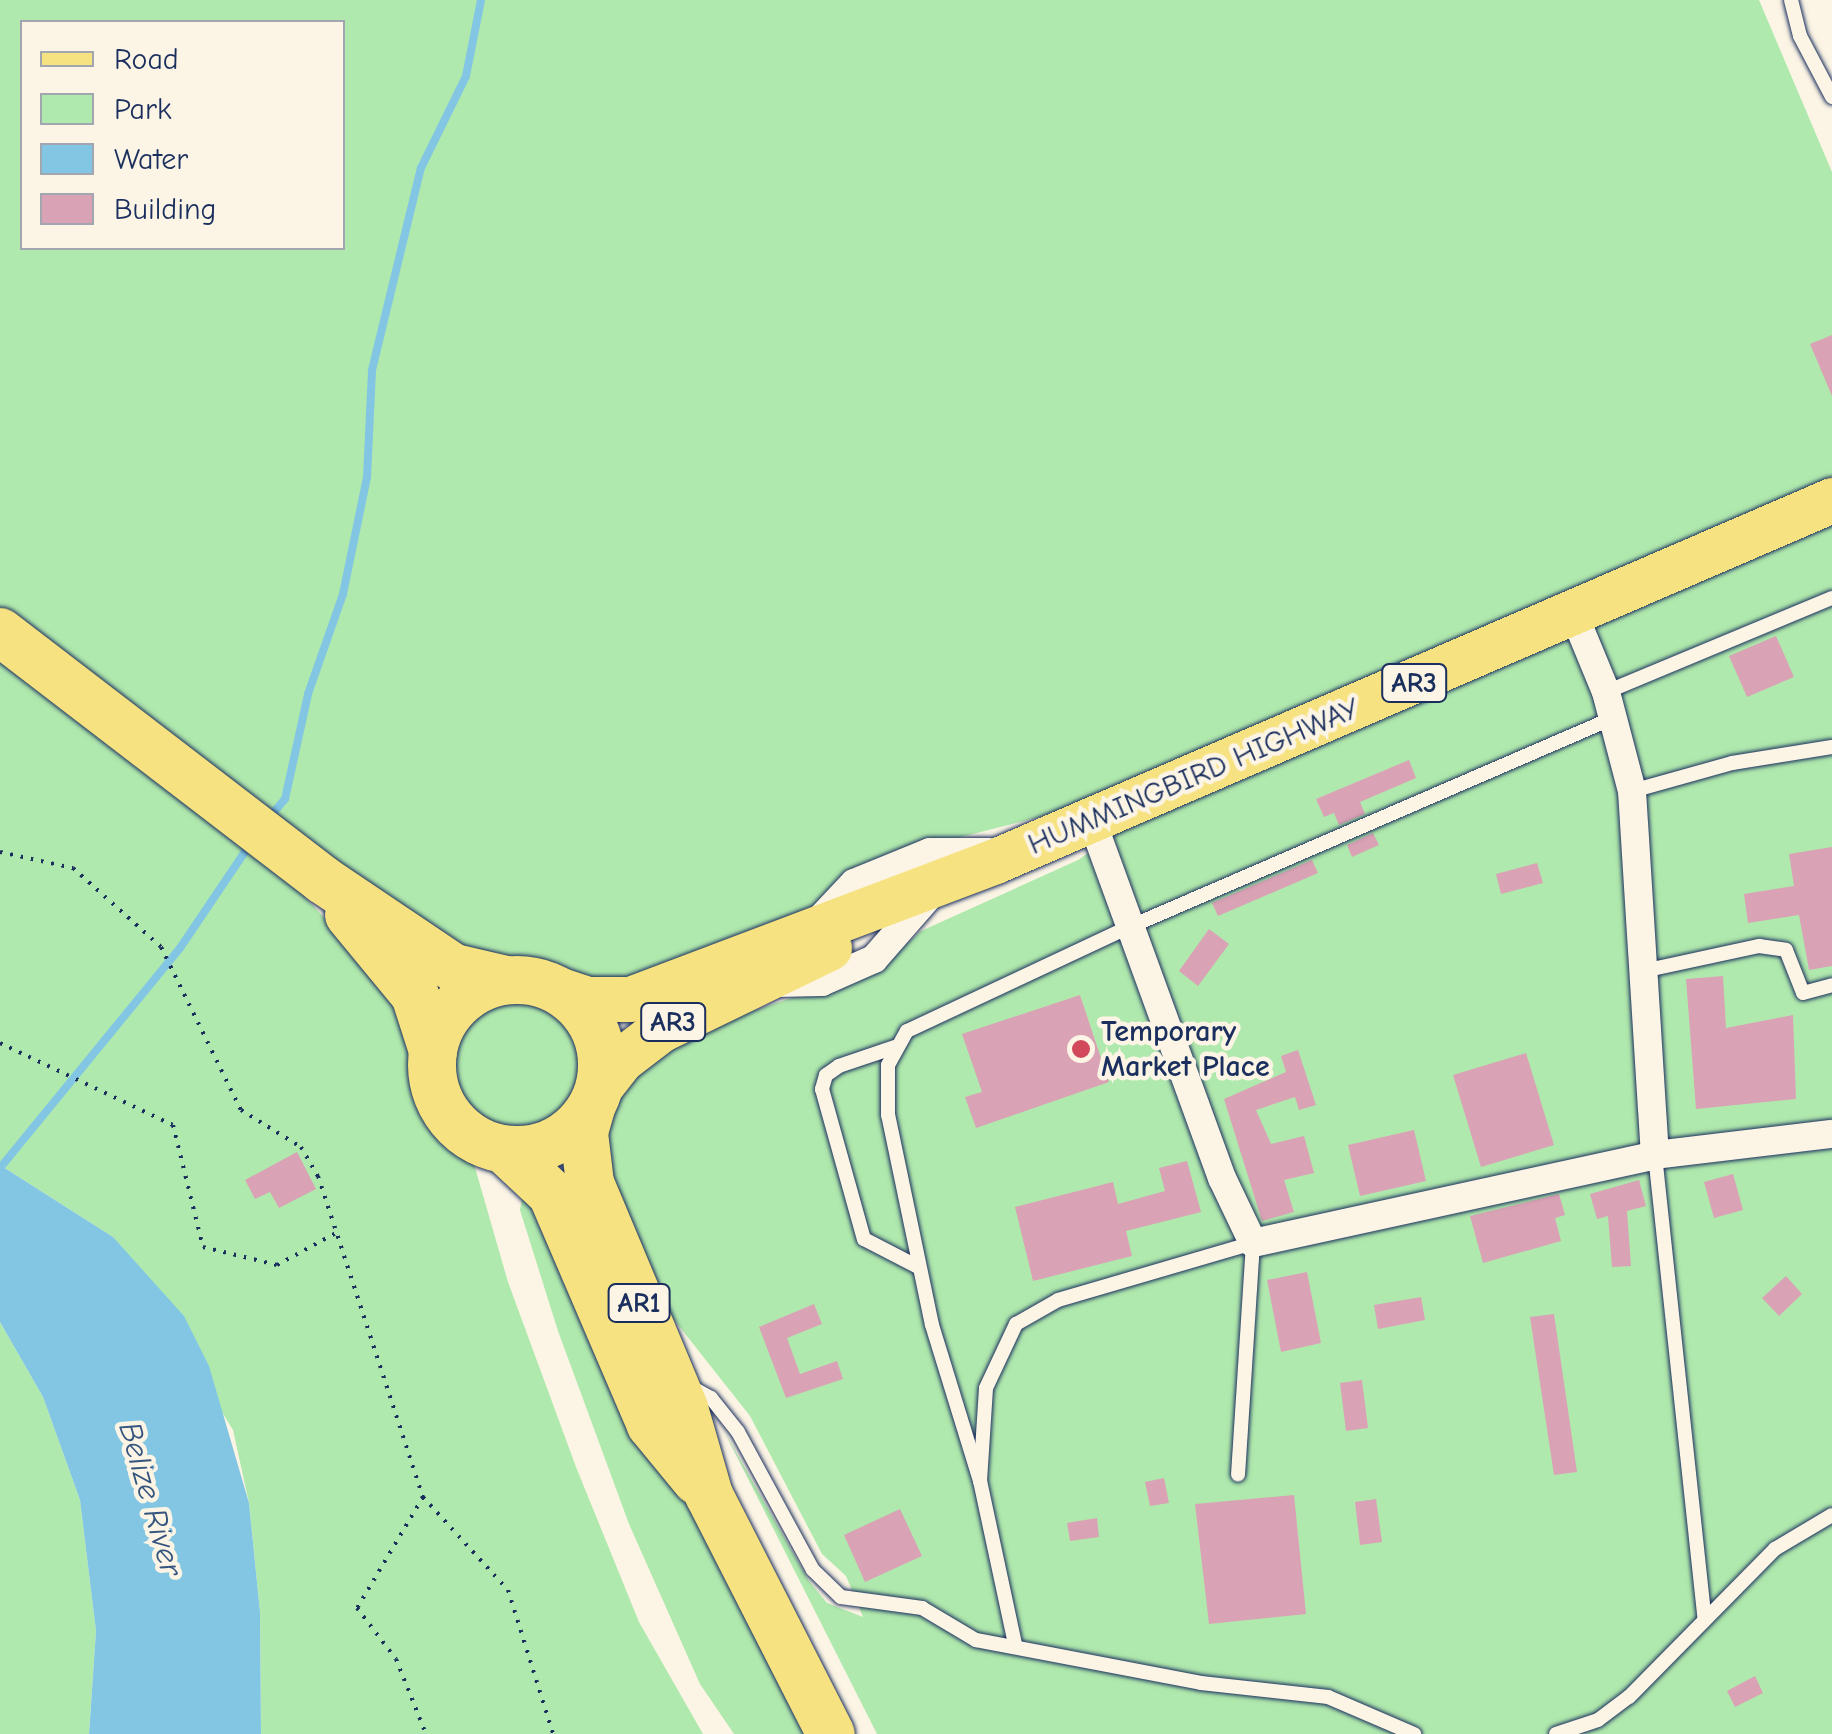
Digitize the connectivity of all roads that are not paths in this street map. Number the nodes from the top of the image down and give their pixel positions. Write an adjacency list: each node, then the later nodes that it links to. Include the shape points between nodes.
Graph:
1 (1791, 0): 2 (lane, via 1800,36)
2 (1832, 97)
3 (1830, 506): 5 (main road, HUMMINGBIRD HIGHWAY / AR3)
4 (1832, 598): 7 (lane)
5 (1573, 612): 7 (street); 10 (main road, HUMMINGBIRD HIGHWAY / AR3)
6 (0, 632): 12 (highway)
7 (1609, 705): 9 (street); 13 (lane)
8 (1832, 747): 9 (lane, via 1732,763)
9 (1632, 791): 14 (street)
10 (1092, 821): 11 (main road, HUMMINGBIRD HIGHWAY / AR3); 13 (street)
11 (1008, 856): 17 (main road, HUMMINGBIRD HIGHWAY / AR3, via 630,999 586,999); 20 (main road, HUMMINGBIRD HIGHWAY / AR3, via 660,1030 620,1060)
12 (323, 880): 15 (highway, via 454,968); 19 (highway, via 414,994)
13 (1127, 928): 18 (lane, via 927,1017); 24 (street)
14 (1644, 972): 16 (lane, via 1758,946 1786,950 1803,993); 23 (street)
15 (506, 980): 17 (highway); 19 (highway, via 458,1004)
16 (1832, 985)
17 (554, 988): 20 (highway, via 594,1029 602,1058)
18 (895, 1047): 25 (lane, via 888,1115); 25 (lane, via 839,1066 826,1075 822,1089 864,1239)
19 (433, 1051): 22 (highway, via 434,1083 446,1112 467,1135)
20 (596, 1098): 22 (highway, via 561,1139); 26 (highway, AR1, via 584,1133 590,1183)
21 (1832, 1134): 23 (street)
22 (506, 1151): 29 (highway, AR1, via 552,1194 651,1426)
23 (1655, 1155): 24 (street); 31 (lane)
24 (1253, 1243): 27 (lane); 28 (lane, via 1058,1300 1016,1324 986,1388)
25 (918, 1266): 28 (lane, via 953,1408)
26 (671, 1377): 29 (highway, AR1); 32 (lane, via 711,1398 738,1432 824,1585 862,1602 922,1608 976,1640)
27 (1238, 1475)
28 (980, 1482): 32 (lane)
29 (709, 1496): 33 (highway, AR1)
30 (1832, 1515): 31 (lane, via 1800,1528)
31 (1704, 1617): 35 (lane, via 1629,1697 1598,1720)
32 (1015, 1644): 34 (lane, via 1202,1683 1328,1697)
33 (829, 1730)
34 (1414, 1734)
35 (1556, 1734)

